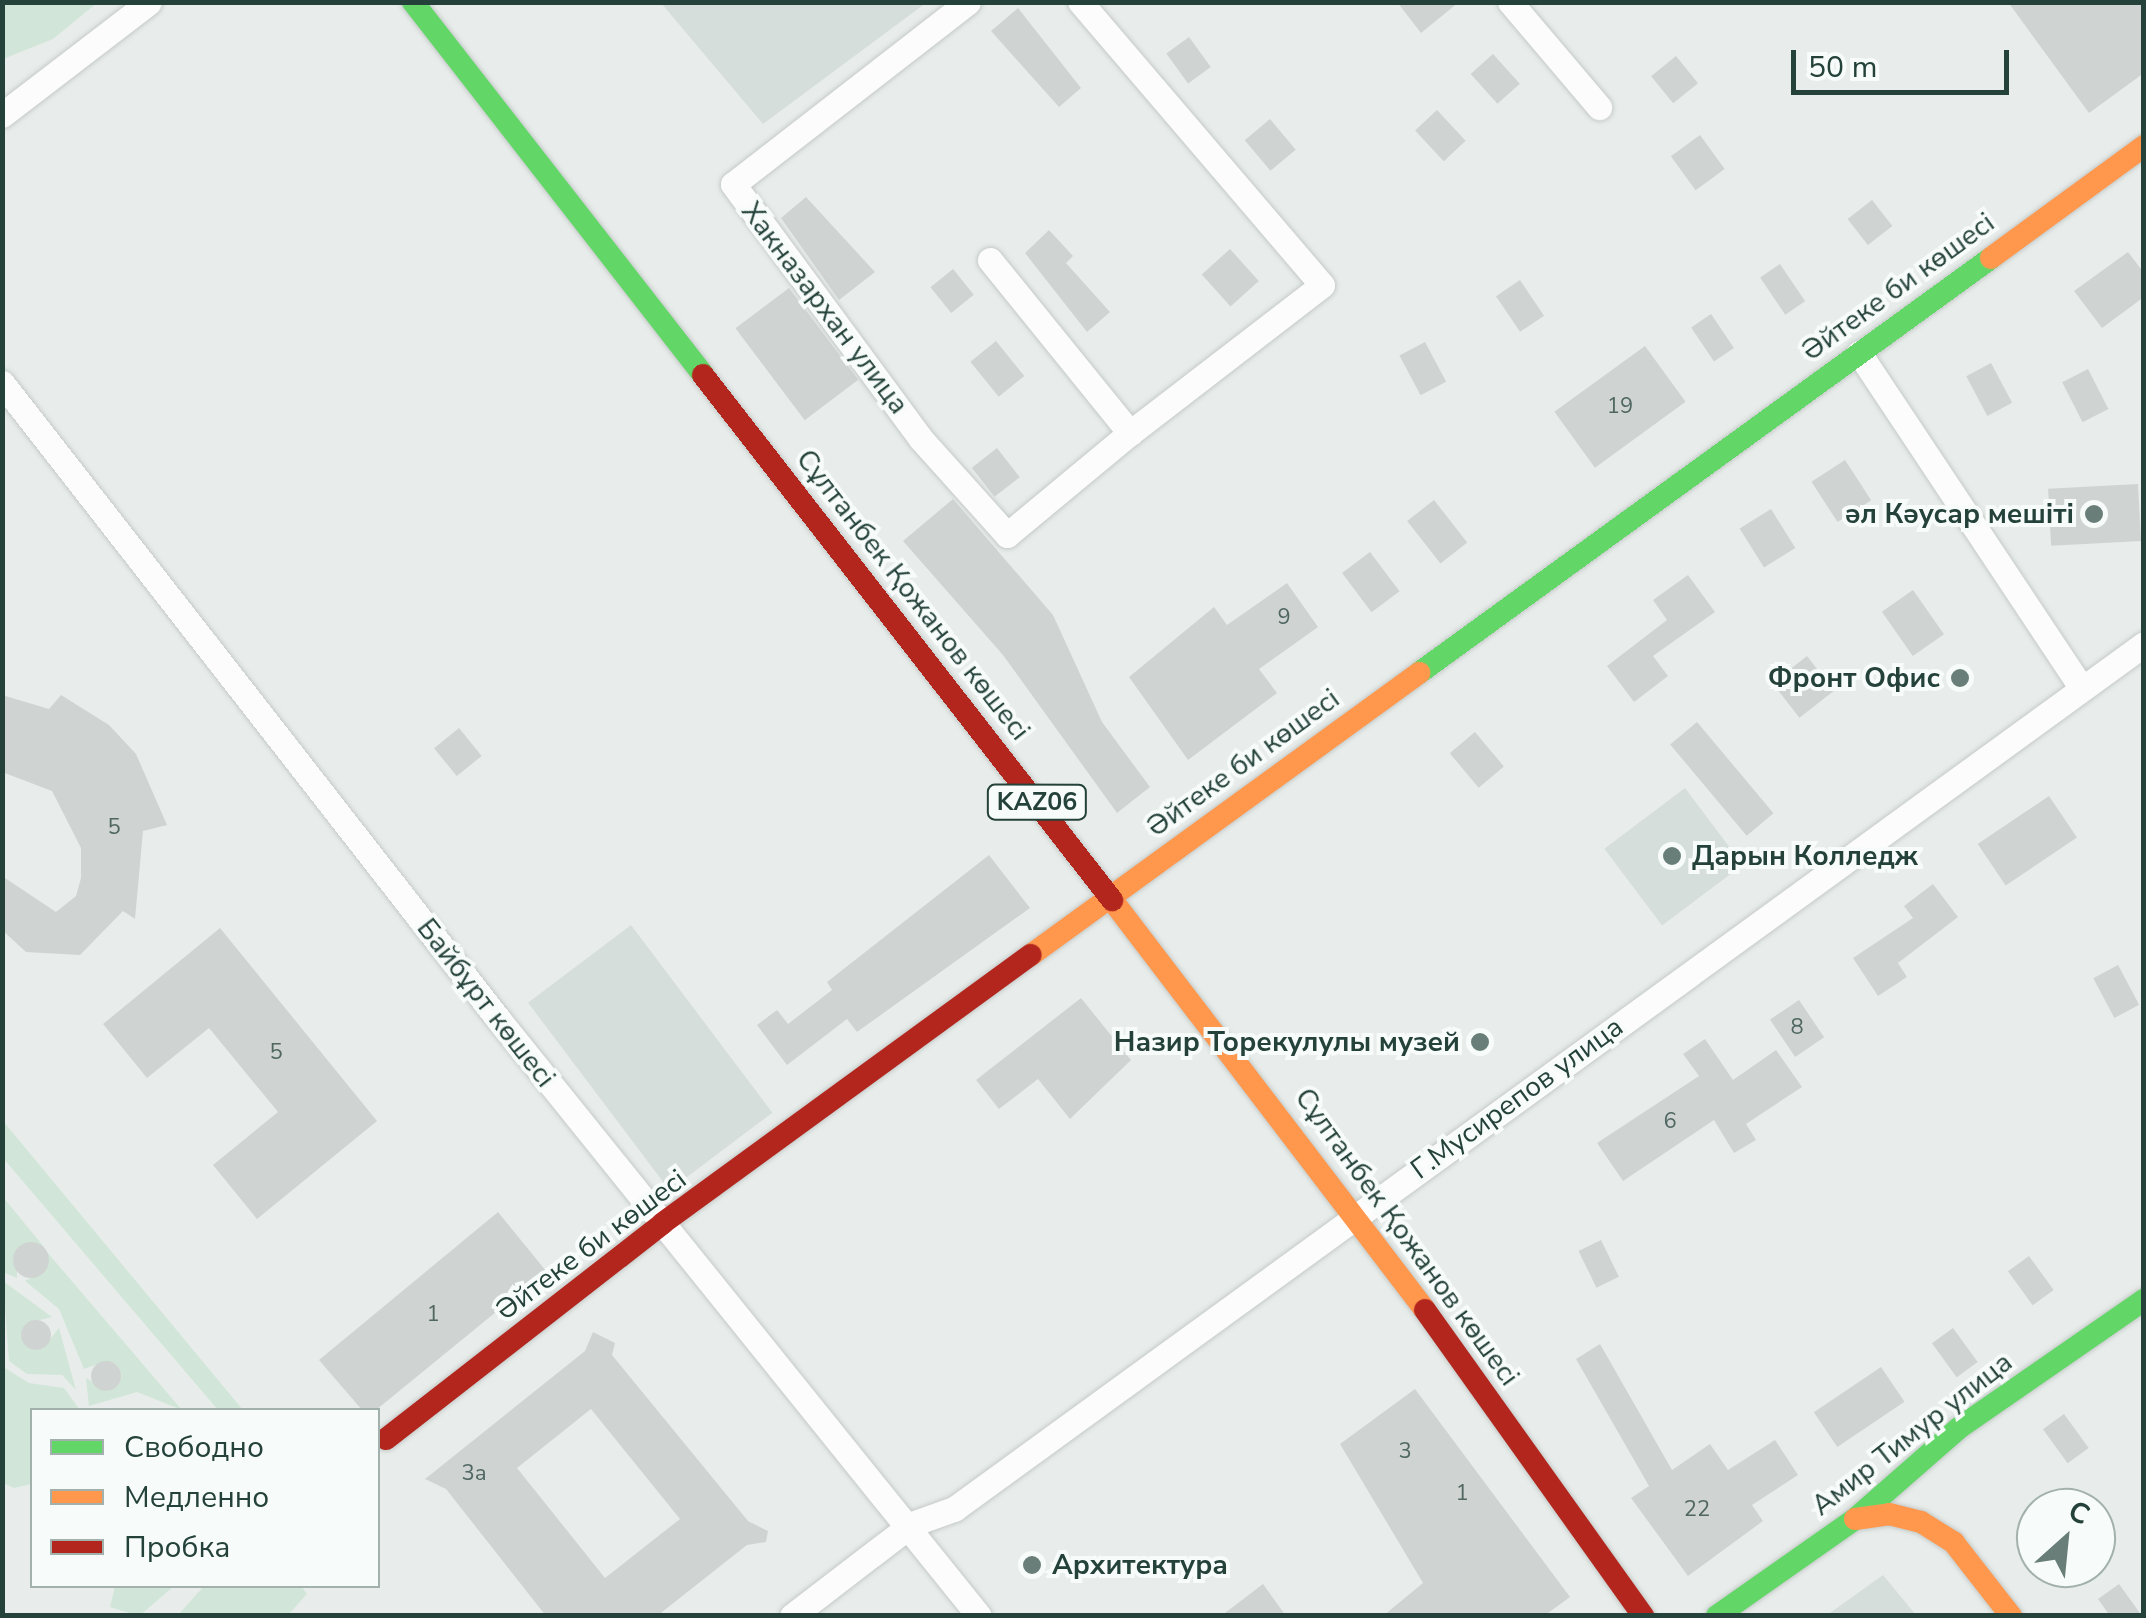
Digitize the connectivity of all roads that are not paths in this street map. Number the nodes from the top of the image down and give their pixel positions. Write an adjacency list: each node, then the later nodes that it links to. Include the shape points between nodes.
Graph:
1 (149, 2): 7 (street)
2 (413, 2): 15 (main road, Сұлтанбек Қожанов көшесі / KАZ06)
3 (968, 2): 12 (street, Хакназархан улица, via 733,184 922,439 1007,535)
4 (1080, 2): 12 (street, Хакназархан улица, via 1322,285)
5 (1510, 2): 6 (street)
6 (1599, 106)
7 (2, 115)
8 (2144, 146): 10 (main road, Әйтеке би көшесі)
9 (990, 260): 12 (street)
10 (1858, 353): 14 (street); 15 (main road, Әйтеке би көшесі)
11 (2, 382): 17 (street, Байбұрт көшесі)
12 (1130, 433)
13 (2144, 644): 14 (street, Г.Мусирепов улица)
14 (2082, 687): 16 (street, Г.Мусирепов улица)
15 (1110, 896): 16 (main road, Сұлтанбек Қожанов көшесі / KАZ06); 17 (main road, Әйтеке би көшесі)
16 (1357, 1214): 21 (street, Г.Мусирепов улица, via 954,1509); 24 (main road, Сұлтанбек Қожанов көшесі / KАZ06)
17 (663, 1223): 19 (main road, Әйтеке би көшесі); 21 (street, Байбұрт көшесі)
18 (2144, 1300): 20 (main road, Амир Тимур улица, via 1960,1428)
19 (386, 1440)
20 (1855, 1518): 25 (main road, Амир Тимур улица); 26 (main road, via 1889,1514 1921,1522 1954,1543)
21 (912, 1524): 22 (street, Г.Мусирепов улица); 23 (street, Байбұрт көшесі)
22 (792, 1616)
23 (979, 1616)
24 (1643, 1616)
25 (1717, 1616)
26 (2010, 1616)

